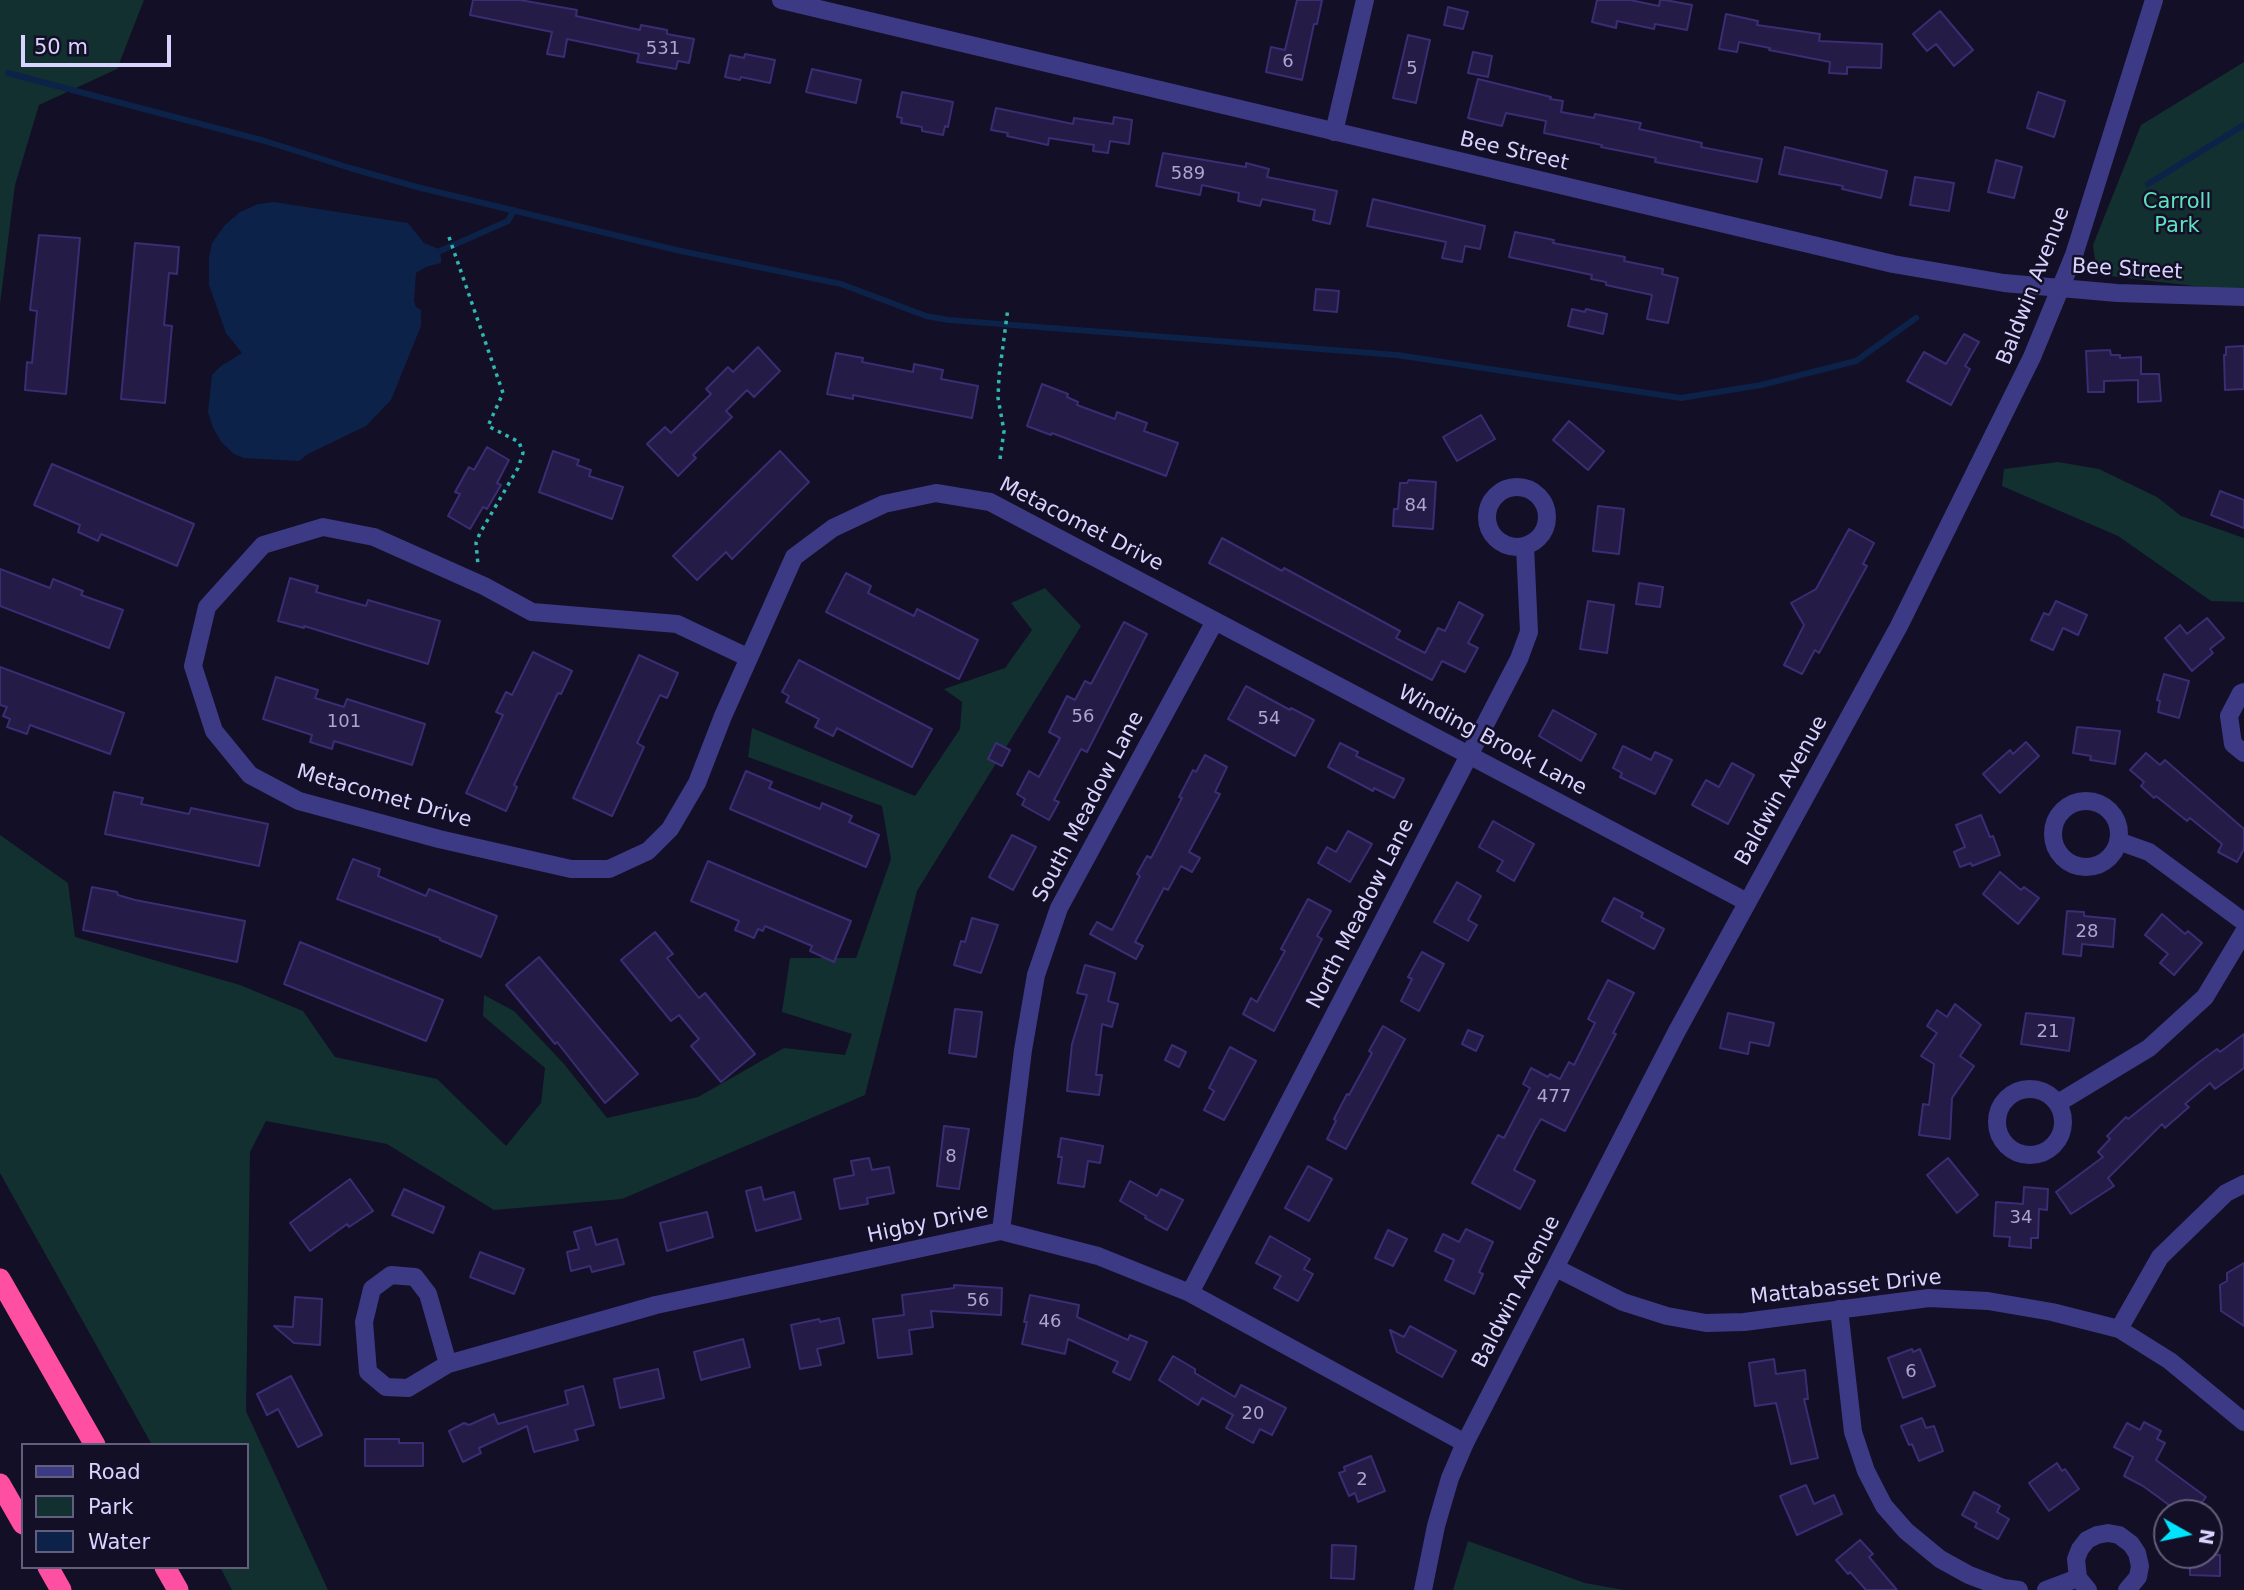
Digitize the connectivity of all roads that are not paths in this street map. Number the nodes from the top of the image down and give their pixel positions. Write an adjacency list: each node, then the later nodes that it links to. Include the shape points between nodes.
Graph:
1 (781, 0): 4 (street, Bee Street)
2 (1365, 0): 4 (street)
3 (2154, 0): 5 (street, Baldwin Avenue)
4 (1334, 132): 5 (street, Bee Street, via 1893,264)
5 (2061, 288): 6 (street, Bee Street); 14 (street, Baldwin Avenue, via 2014,397 1899,626)
6 (2244, 297)
7 (1525, 546): 12 (street, North Meadow Lane, via 1529,632)
8 (1215, 621): 9 (street, Metacomet Drive, via 990,502 936,494 884,504 833,528 794,557); 12 (street, Winding Brook Lane); 19 (street, South Meadow Lane, via 1059,908 1034,987)
9 (749, 658): 9 (street, Metacomet Drive, via 696,783 670,829 648,851 609,869 571,869 299,801 250,775 214,731 193,666 207,607 263,545 323,527 374,537 532,612 677,624)
10 (2244, 692): 11 (street, via 2229,716 2233,744)
11 (2244, 753)
12 (1470, 755): 14 (street, Winding Brook Lane); 22 (street, North Meadow Lane)
13 (2118, 841): 15 (street, via 2149,852)
14 (1747, 902): 20 (street, Baldwin Avenue)
15 (2244, 922)
16 (2244, 932): 17 (street, via 2205,997 2149,1048)
17 (2058, 1103)
18 (2244, 1184): 24 (street, via 2226,1194 2160,1257)
19 (1002, 1231): 22 (street, Higby Drive, via 1098,1256); 25 (street, Higby Drive, via 656,1305)
20 (1556, 1268): 23 (street, Mattabasset Drive, via 1623,1302 1706,1323); 28 (street, Baldwin Avenue)
21 (0, 1279): 27 (highway)
22 (1190, 1293): 28 (street, Higby Drive)
23 (1839, 1309): 24 (street, Mattabasset Drive, via 1929,1298 1988,1301); 37 (street, via 1853,1432 1884,1506 1940,1559 1969,1576)
24 (2119, 1329): 26 (street, Mattabasset Drive, via 2170,1362)
25 (448, 1364): 25 (street, Higby Drive, via 428,1294 415,1277 391,1275 372,1289 364,1322 368,1372 386,1387 408,1388)
26 (2244, 1422)
27 (94, 1443)
28 (1465, 1443): 36 (street, Baldwin Avenue, via 1439,1513)
29 (0, 1484): 30 (highway)
30 (21, 1521)
31 (49, 1569): 34 (highway)
32 (166, 1569): 35 (highway)
33 (2083, 1584): 38 (street); 39 (street, via 2076,1559 2080,1549 2087,1540 2108,1533 2119,1535 2137,1553 2140,1566)
34 (61, 1590)
35 (178, 1590)
36 (1423, 1590)
37 (2019, 1590)
38 (2046, 1590)
39 (2127, 1590)

